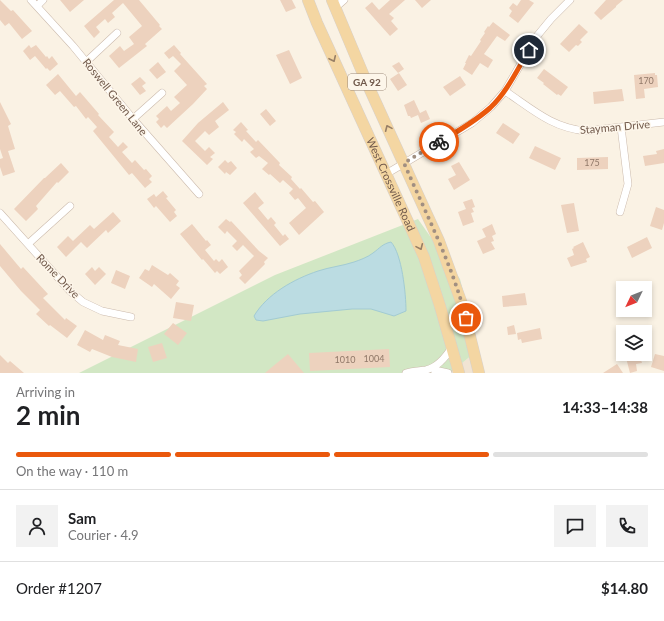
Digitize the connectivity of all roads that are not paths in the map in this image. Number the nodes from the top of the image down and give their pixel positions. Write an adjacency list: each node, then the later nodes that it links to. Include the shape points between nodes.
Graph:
1 (31, 0): 7 (street, Roswell Green Lane)
2 (43, 0): 7 (street)
3 (308, 0): 16 (main road, West Crossville Road / GA 92, one-way to 16)
4 (344, 0): 6 (street)
5 (570, 0): 10 (street, via 538,36)
6 (334, 4): 15 (main road, West Crossville Road / GA 92, one-way to 6)
7 (36, 6): 9 (street, Roswell Green Lane)
8 (117, 33): 9 (street)
9 (86, 62): 12 (street, Roswell Green Lane)
10 (505, 91): 14 (street, Stayman Drive, via 548,120 564,127 586,131); 15 (street, via 472,123)
11 (162, 93): 12 (street)
12 (133, 119): 17 (street, Roswell Green Lane)
13 (664, 122): 14 (street, Stayman Drive)
14 (621, 127): 19 (street, via 628,184)
15 (404, 163): 16 (street); 28 (main road, West Crossville Road / GA 92, via 439,241 462,304)
16 (386, 174): 23 (main road, West Crossville Road / GA 92, one-way to 23, via 424,257)
17 (199, 194)
18 (70, 206): 21 (street)
19 (620, 212)
20 (0, 213): 21 (street, Rome Drive)
21 (28, 244): 22 (street, Rome Drive, via 83,302 102,311)
22 (130, 317)
23 (452, 346): 24 (street); 27 (main road, West Crossville Road / GA 92)
24 (437, 370): 25 (street); 26 (street)
25 (406, 373)
26 (448, 373)
27 (459, 373)
28 (479, 373)

